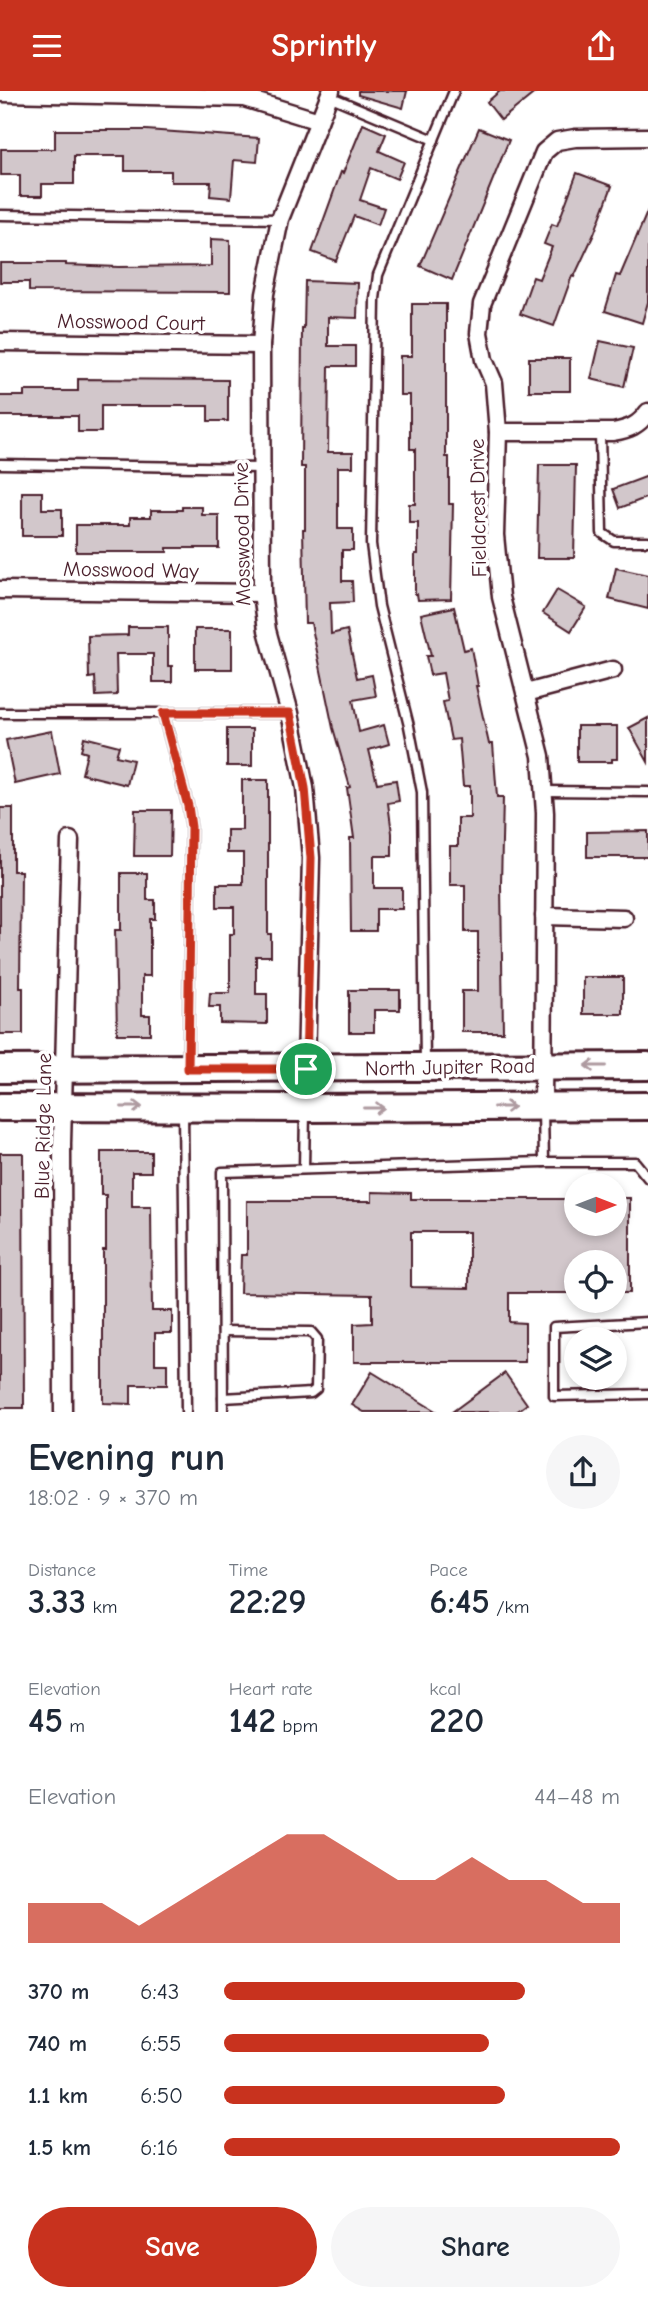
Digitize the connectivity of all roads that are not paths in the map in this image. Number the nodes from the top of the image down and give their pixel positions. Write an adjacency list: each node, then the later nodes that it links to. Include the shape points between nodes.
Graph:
1 (454, 91): 6 (lane)
2 (2, 93): 4 (street, via 244,97)
3 (330, 93): 4 (street, Mosswood Drive); 6 (lane)
4 (319, 121): 8 (street, Mosswood Drive)
5 (648, 137): 12 (street, Fieldcrest Drive, via 575,138 557,141 544,152 482,304 479,333 494,383)
6 (434, 140): 32 (lane, via 378,275 371,544 379,606 422,792)
7 (0, 215): 8 (lane)
8 (280, 219): 10 (street, Mosswood Drive, via 265,294)
9 (0, 342): 10 (street, Mosswood Court)
10 (261, 345): 15 (street, Mosswood Drive)
11 (648, 412): 13 (street, via 630,429)
12 (498, 432): 13 (street); 20 (street, Fieldcrest Drive, via 495,535 501,597)
13 (600, 432): 16 (lane, via 602,533 614,541)
14 (0, 464): 15 (lane)
15 (261, 468): 18 (street, Mosswood Drive)
16 (648, 541)
17 (0, 590): 18 (street, Mosswood Way)
18 (262, 593): 23 (street, Mosswood Drive, via 267,631)
19 (613, 670): 20 (street)
20 (526, 694): 24 (street, Fieldcrest Drive)
21 (0, 713): 22 (lane)
22 (163, 713): 23 (lane); 34 (lane, via 191,827)
23 (290, 713): 35 (street, Mosswood Drive, via 305,788 311,858)
24 (544, 791): 25 (lane); 27 (street, Fieldcrest Drive)
25 (648, 792)
26 (70, 840): 31 (street, Blue Ridge Lane)
27 (544, 916): 28 (street); 29 (street, Fieldcrest Drive)
28 (624, 918)
29 (542, 1065): 30 (main road, North Jupiter Road, one-way to 29); 32 (main road, North Jupiter Road); 39 (street, Fieldcrest Drive)
30 (648, 1066)
31 (65, 1068): 33 (main road, North Jupiter Road); 34 (main road, North Jupiter Road); 38 (street, Blue Ridge Lane)
32 (425, 1068): 35 (main road, North Jupiter Road)
33 (0, 1069)
34 (188, 1069): 35 (main road, North Jupiter Road)
35 (306, 1069): 41 (street, Mosswood Drive)
36 (648, 1106): 39 (main road, North Jupiter Road)
37 (0, 1107): 38 (main road, North Jupiter Road)
38 (64, 1107): 40 (main road, North Jupiter Road, one-way to 40); 49 (street, Blue Ridge Lane)
39 (543, 1107): 41 (main road, North Jupiter Road, one-way to 39); 42 (lane)
40 (183, 1108): 41 (main road, North Jupiter Road); 50 (lane)
41 (305, 1108): 43 (lane)
42 (544, 1162): 43 (lane); 44 (lane, via 635,1162)
43 (304, 1169): 46 (lane, via 222,1172)
44 (648, 1178)
45 (648, 1322): 47 (lane, via 554,1327 554,1396)
46 (223, 1331): 48 (lane); 48 (lane, via 311,1332 317,1339 316,1389 311,1393)
47 (648, 1394)
48 (223, 1398): 51 (lane)
49 (63, 1412)
50 (186, 1412)
51 (223, 1412)

